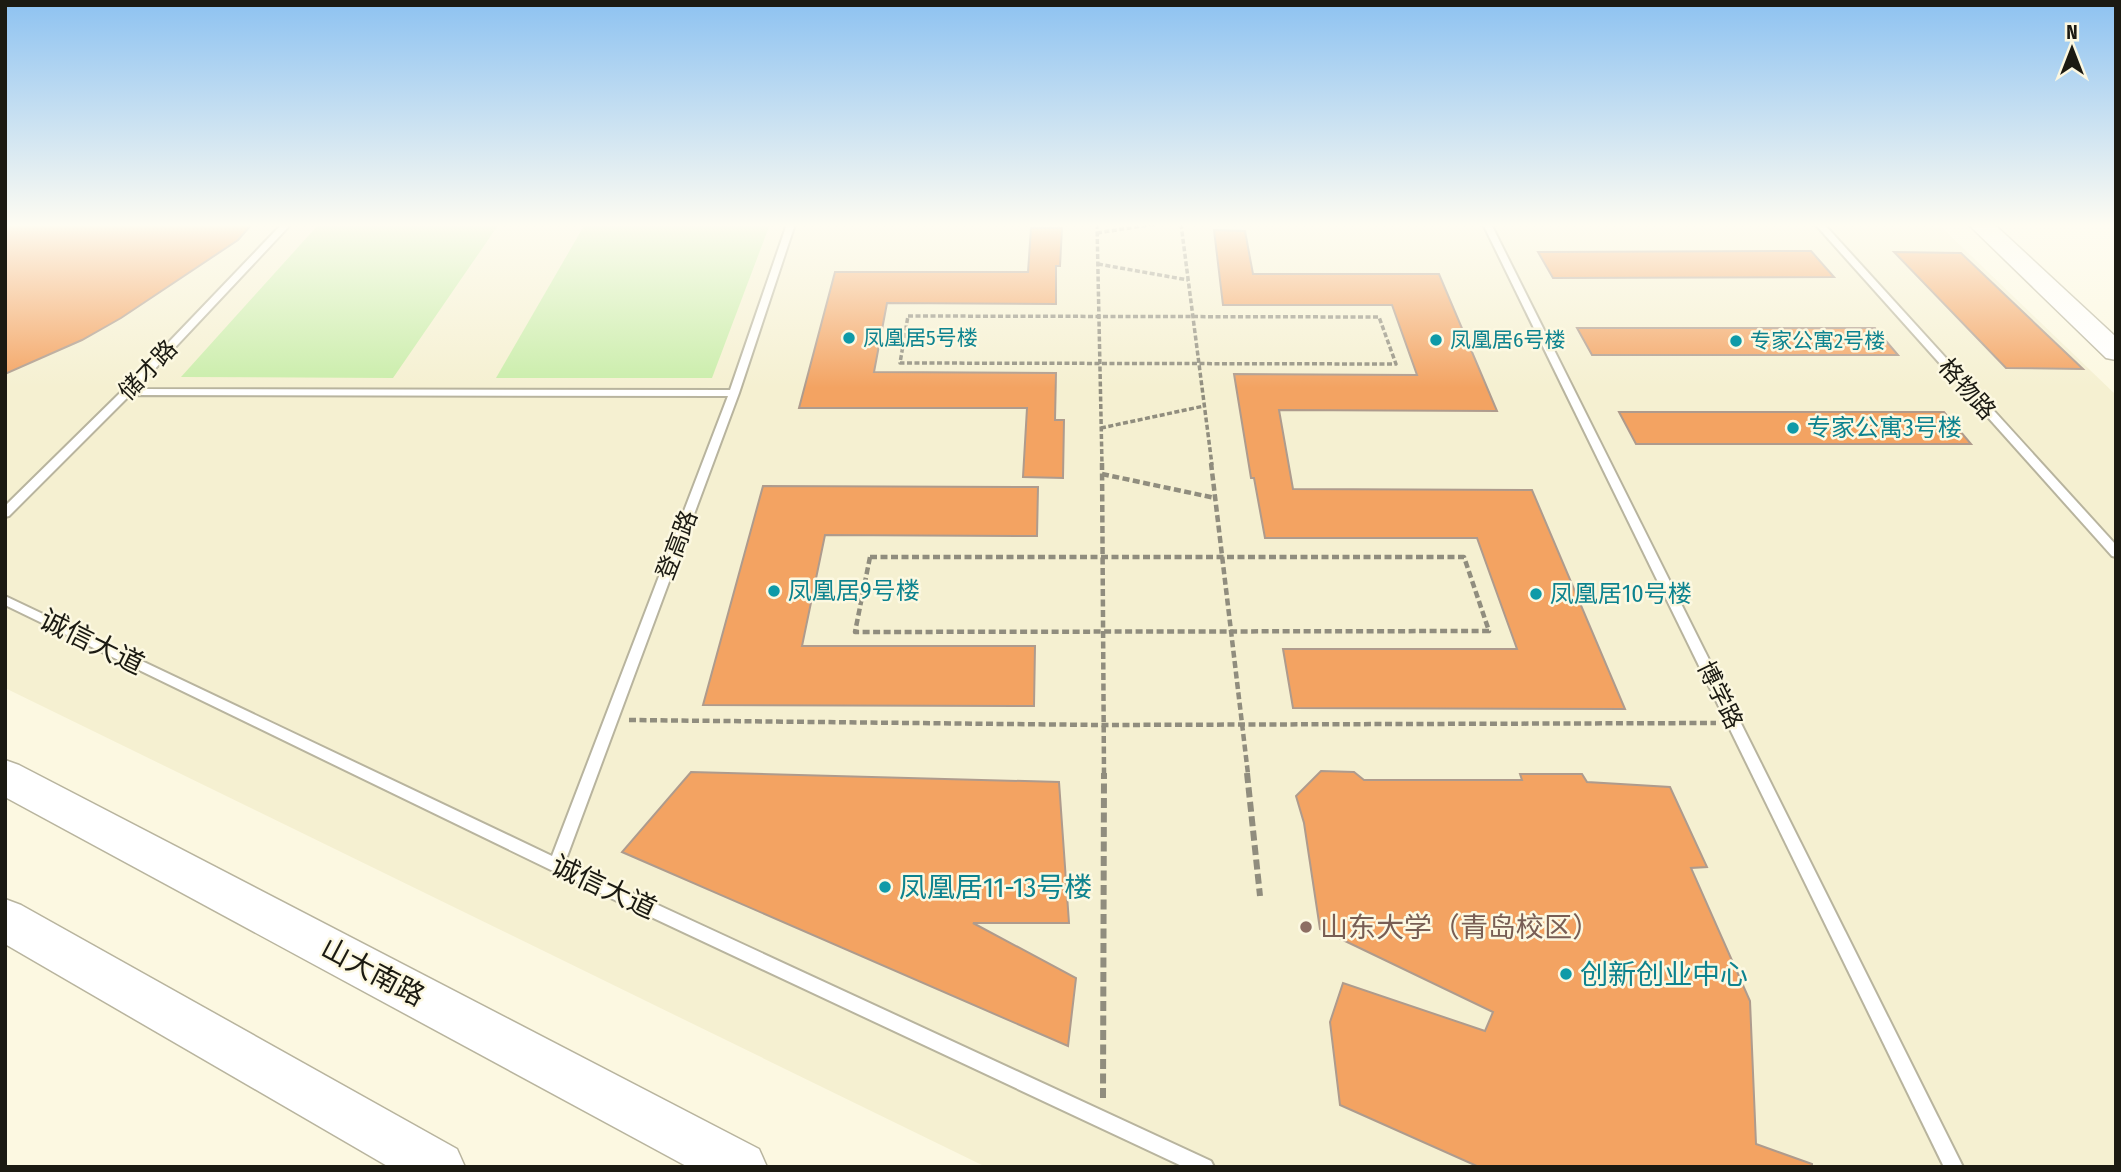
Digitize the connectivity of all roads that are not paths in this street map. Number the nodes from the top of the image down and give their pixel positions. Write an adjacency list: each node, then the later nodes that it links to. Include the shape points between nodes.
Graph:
1 (235, 279): 7 (lane, 储才路)
2 (773, 279): 8 (lane, 登高路)
3 (1514, 279): 18 (lane, 博学路)
4 (1868, 279): 10 (lane, 格物路)
5 (2038, 279): 6 (main road)
6 (2116, 352)
7 (127, 392): 8 (lane); 9 (lane, 储才路)
8 (734, 393): 13 (lane, 登高路)
9 (5, 513)
10 (2116, 554)
11 (5, 600): 13 (lane, 诚信大道)
12 (5, 777): 16 (main road, 山大南路)
13 (556, 865): 17 (lane, 诚信大道)
14 (5, 920): 15 (main road)
15 (439, 1167)
16 (741, 1167)
17 (1205, 1167)
18 (1954, 1167)

